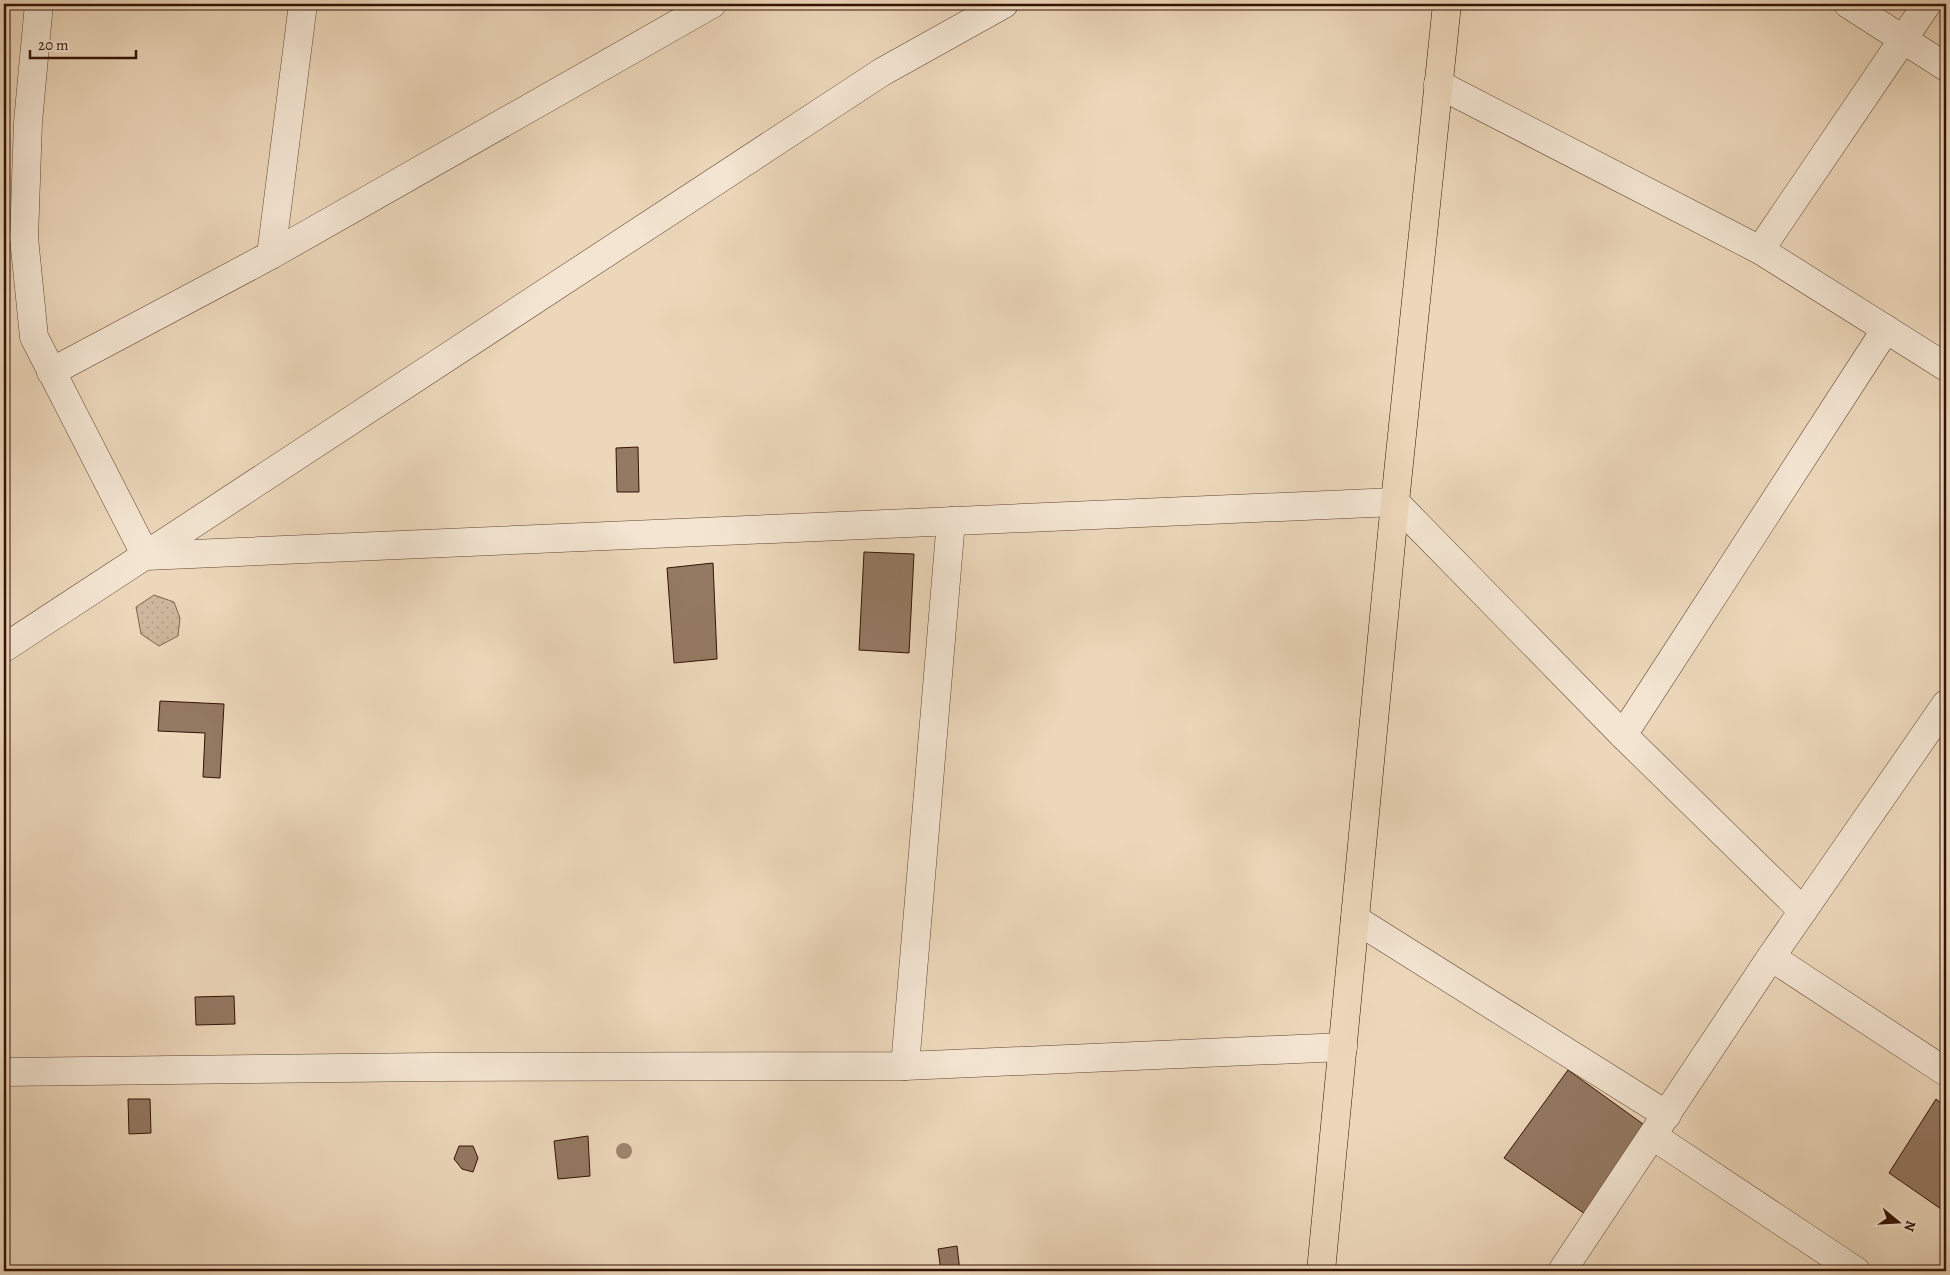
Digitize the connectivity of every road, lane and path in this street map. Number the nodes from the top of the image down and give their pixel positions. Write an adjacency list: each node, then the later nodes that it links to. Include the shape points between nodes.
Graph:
1 (39, 4): 15 (street, via 28,122 24,238 34,337)
2 (303, 4): 12 (street)
3 (712, 4): 12 (street)
4 (1004, 4): 18 (street, via 882,72)
5 (1447, 4): 10 (main road)
6 (1848, 4): 8 (street)
7 (1927, 4): 8 (street)
8 (1903, 39): 9 (street); 11 (street)
9 (1946, 67)
10 (1438, 84): 11 (street); 16 (main road)
11 (1760, 250): 13 (street)
12 (271, 255): 15 (street)
13 (1886, 329): 14 (street); 21 (street)
14 (1946, 366)
15 (51, 372): 18 (street)
16 (1395, 502): 17 (street); 21 (street); 23 (main road)
17 (951, 521): 18 (street); 26 (street)
18 (146, 556): 19 (street)
19 (4, 648)
20 (1946, 704): 22 (street)
21 (1623, 735): 22 (street)
22 (1803, 911): 24 (street)
23 (1355, 919): 25 (main road); 29 (street)
24 (1771, 957): 28 (street); 29 (street)
25 (1343, 1047): 26 (street); 30 (main road)
26 (905, 1066): 27 (street)
27 (4, 1072)
28 (1946, 1072)
29 (1660, 1125): 31 (street); 32 (street)
30 (1321, 1271)
31 (1562, 1271)
32 (1856, 1271)

